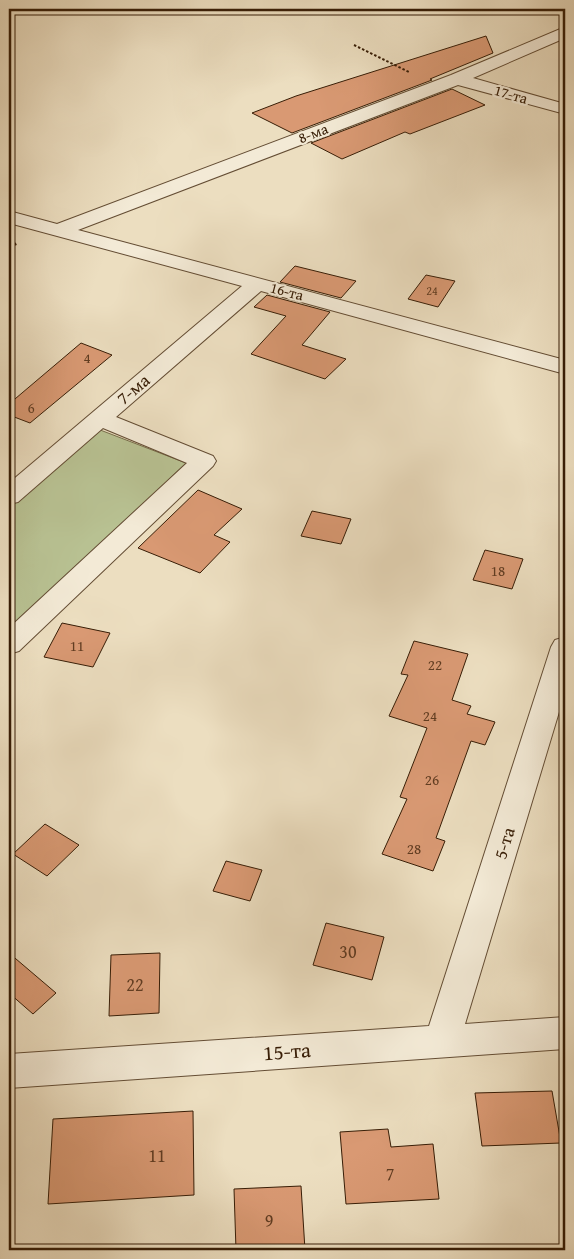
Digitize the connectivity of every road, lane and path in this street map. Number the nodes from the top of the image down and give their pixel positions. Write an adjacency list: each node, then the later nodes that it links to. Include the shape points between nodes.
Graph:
1 (565, 32): 3 (street, 8-ма)
2 (354, 44): 3 (path, via 407,72 416,69)
3 (451, 81): 4 (street, 17-та); 6 (street, 8-ма)
4 (565, 109)
5 (9, 217): 6 (street, 16-та)
6 (59, 230): 7 (street, 16-та)
7 (258, 283): 8 (street, 16-та); 9 (street, 7-ма)
8 (565, 367)
9 (99, 418): 10 (street, 7-ма); 11 (street, via 204,461)
10 (9, 496)
11 (9, 644)
12 (565, 647): 14 (street, 5-та)
13 (565, 1034): 14 (street, 15-та)
14 (442, 1040): 15 (street, 15-та)
15 (9, 1071)

